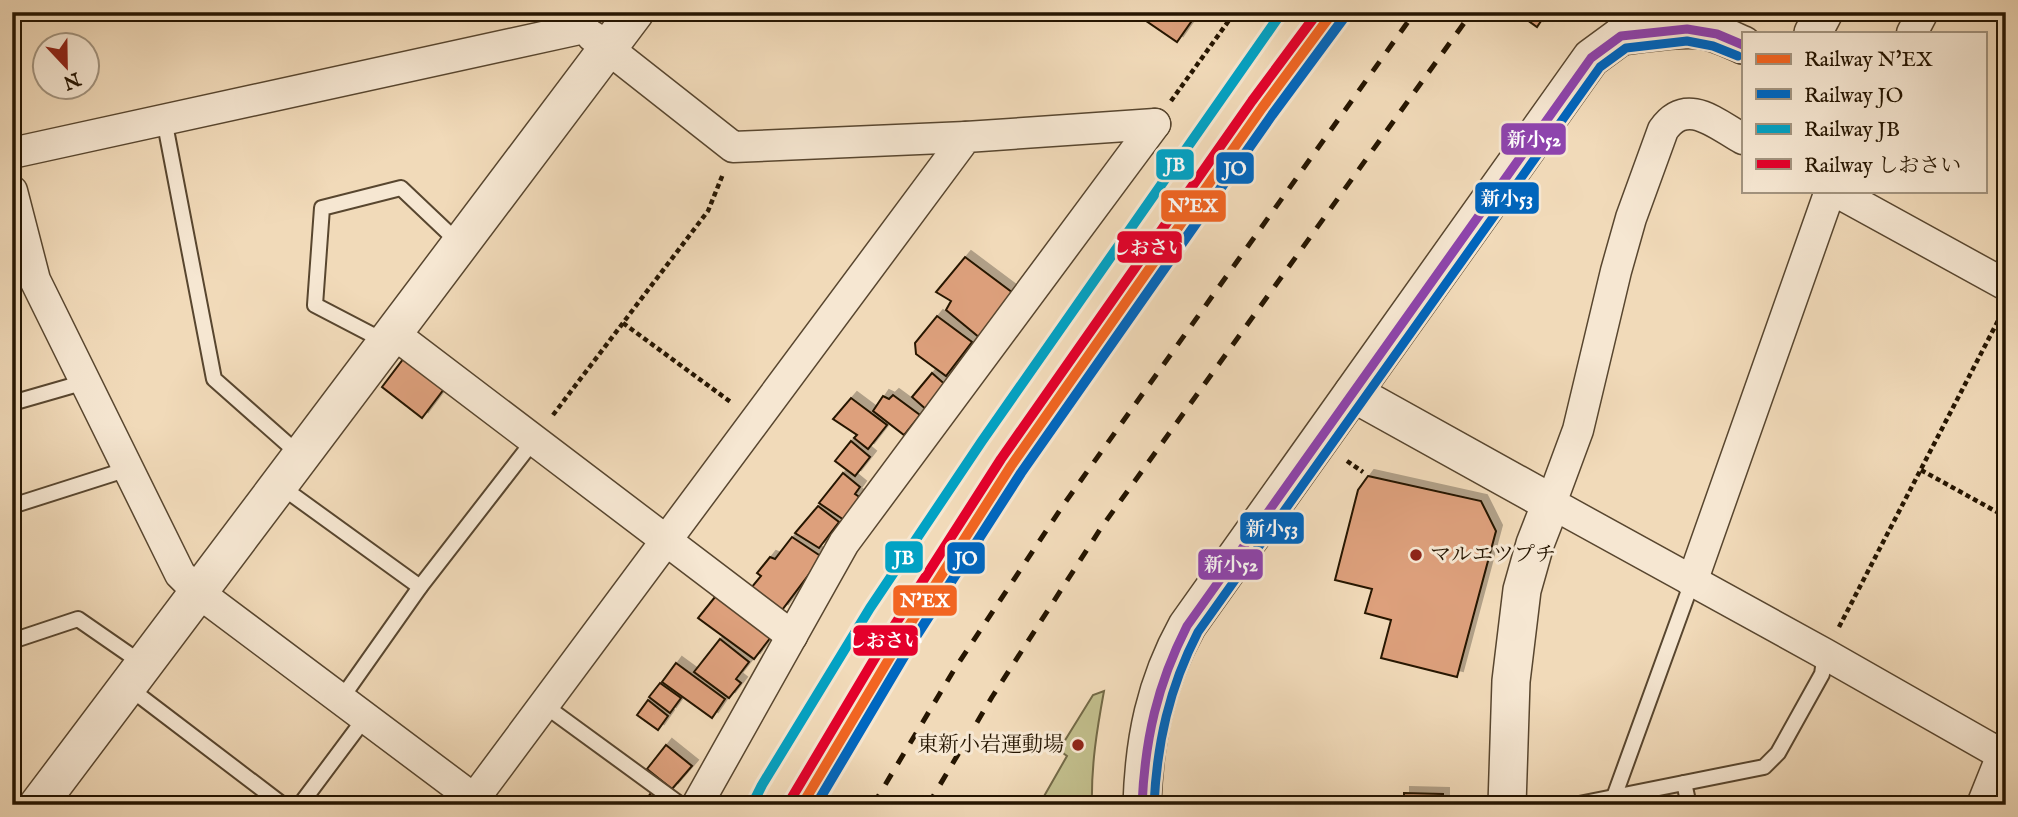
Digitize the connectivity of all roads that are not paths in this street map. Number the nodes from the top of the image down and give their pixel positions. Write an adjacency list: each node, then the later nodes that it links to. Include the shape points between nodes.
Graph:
1 (635, 12): 6 (street)
2 (1824, 12): 7 (street)
3 (1923, 12): 8 (street)
4 (1697, 21): 5 (street, via 1687,29); 9 (street)
5 (1630, 24): 21 (street, via 1591,58)
6 (591, 30): 10 (street); 11 (street, via 733,147); 17 (street)
7 (1814, 32)
8 (1913, 32)
9 (1742, 45)
10 (164, 119): 13 (street); 24 (lane, via 214,379)
11 (966, 137): 29 (street); 33 (street, via 1154,124 844,543)
12 (1742, 138): 27 (street, via 1692,113 1677,116 1663,130 1631,218 1578,430)
13 (12, 153)
14 (12, 191): 20 (street, via 35,280)
15 (1833, 192): 30 (street)
16 (1835, 192): 18 (street)
17 (460, 244): 19 (street); 19 (lane, via 401,188 322,208 315,305)
18 (2006, 285)
19 (390, 338): 23 (street); 24 (street)
20 (85, 382): 22 (lane); 25 (street)
21 (1353, 393): 27 (street); 49 (street, via 1176,647 1154,704)
22 (12, 403)
23 (534, 440): 29 (street); 31 (lane)
24 (301, 456): 26 (street)
25 (128, 470): 28 (lane); 32 (street, via 180,574)
26 (279, 485): 31 (lane); 32 (street)
27 (1551, 503): 30 (street); 50 (street, via 1522,590 1511,681)
28 (12, 506)
29 (666, 542): 33 (street); 38 (street)
30 (1692, 582): 35 (street); 42 (lane)
31 (420, 587): 37 (lane)
32 (199, 593): 36 (street); 37 (street)
33 (792, 636): 48 (street)
34 (12, 641): 36 (lane, via 78,619)
35 (1825, 654): 40 (street); 41 (lane, via 1822,674 1778,753 1764,767)
36 (136, 676): 44 (street); 45 (lane)
37 (341, 699): 39 (street)
38 (544, 705): 43 (street); 47 (lane)
39 (365, 718): 43 (street); 46 (lane)
40 (2004, 752): 53 (street)
41 (1684, 783): 42 (lane); 52 (lane)
42 (1614, 797): 51 (lane)
43 (476, 803)
44 (38, 805)
45 (283, 805)
46 (300, 805)
47 (681, 805)
48 (696, 805)
49 (1142, 805)
50 (1507, 805)
51 (1574, 805)
52 (1689, 805)
53 (1982, 805)

